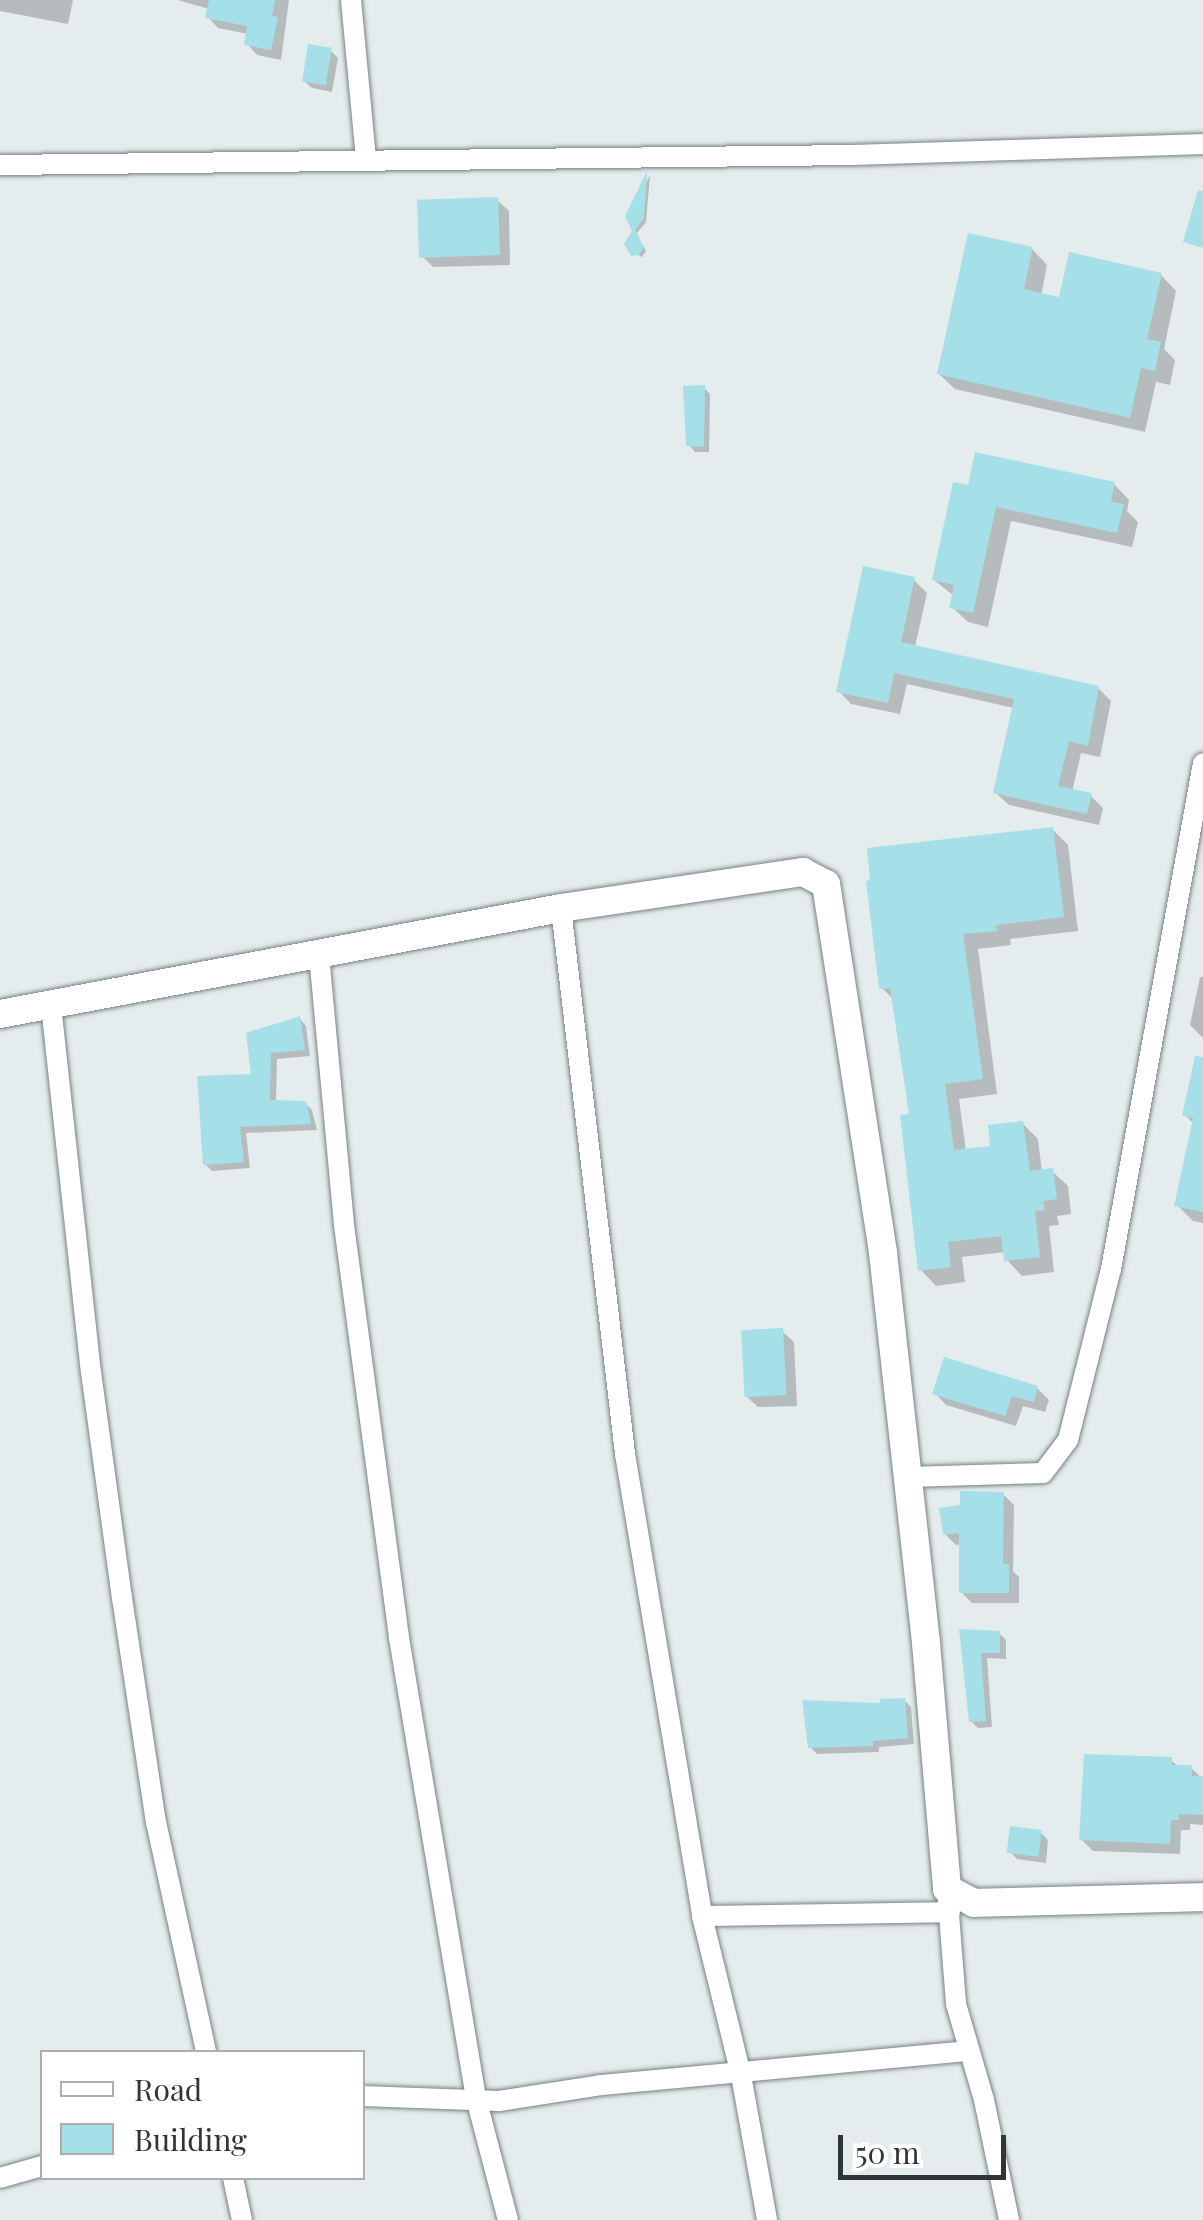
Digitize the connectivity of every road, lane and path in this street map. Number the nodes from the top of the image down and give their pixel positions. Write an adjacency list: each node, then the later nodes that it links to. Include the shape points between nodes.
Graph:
1 (351, 0): 3 (street)
2 (1203, 144): 3 (street)
3 (366, 159): 4 (street)
4 (0, 165)
5 (1203, 763): 10 (street, via 1111,1269 1068,1440 1043,1472)
6 (562, 908): 7 (main road); 10 (main road, via 804,872 826,884 884,1253); 13 (street, via 625,1454)
7 (319, 954): 8 (main road); 18 (street, via 344,1224 396,1620)
8 (51, 1005): 9 (main road); 14 (street, via 122,1598 156,1822)
9 (0, 1014)
10 (908, 1477): 12 (main road)
11 (1203, 1896): 12 (main road)
12 (948, 1901): 13 (street); 15 (street, via 956,2004)
13 (702, 1916): 16 (street)
14 (206, 2050)
15 (967, 2051): 16 (street); 25 (street)
16 (741, 2075): 18 (street, via 601,2084); 24 (street)
17 (365, 2096): 18 (street)
18 (477, 2102): 23 (street)
19 (40, 2167): 20 (street)
20 (0, 2178)
21 (233, 2180): 22 (street)
22 (242, 2220)
23 (508, 2220)
24 (767, 2220)
25 (1008, 2220)

